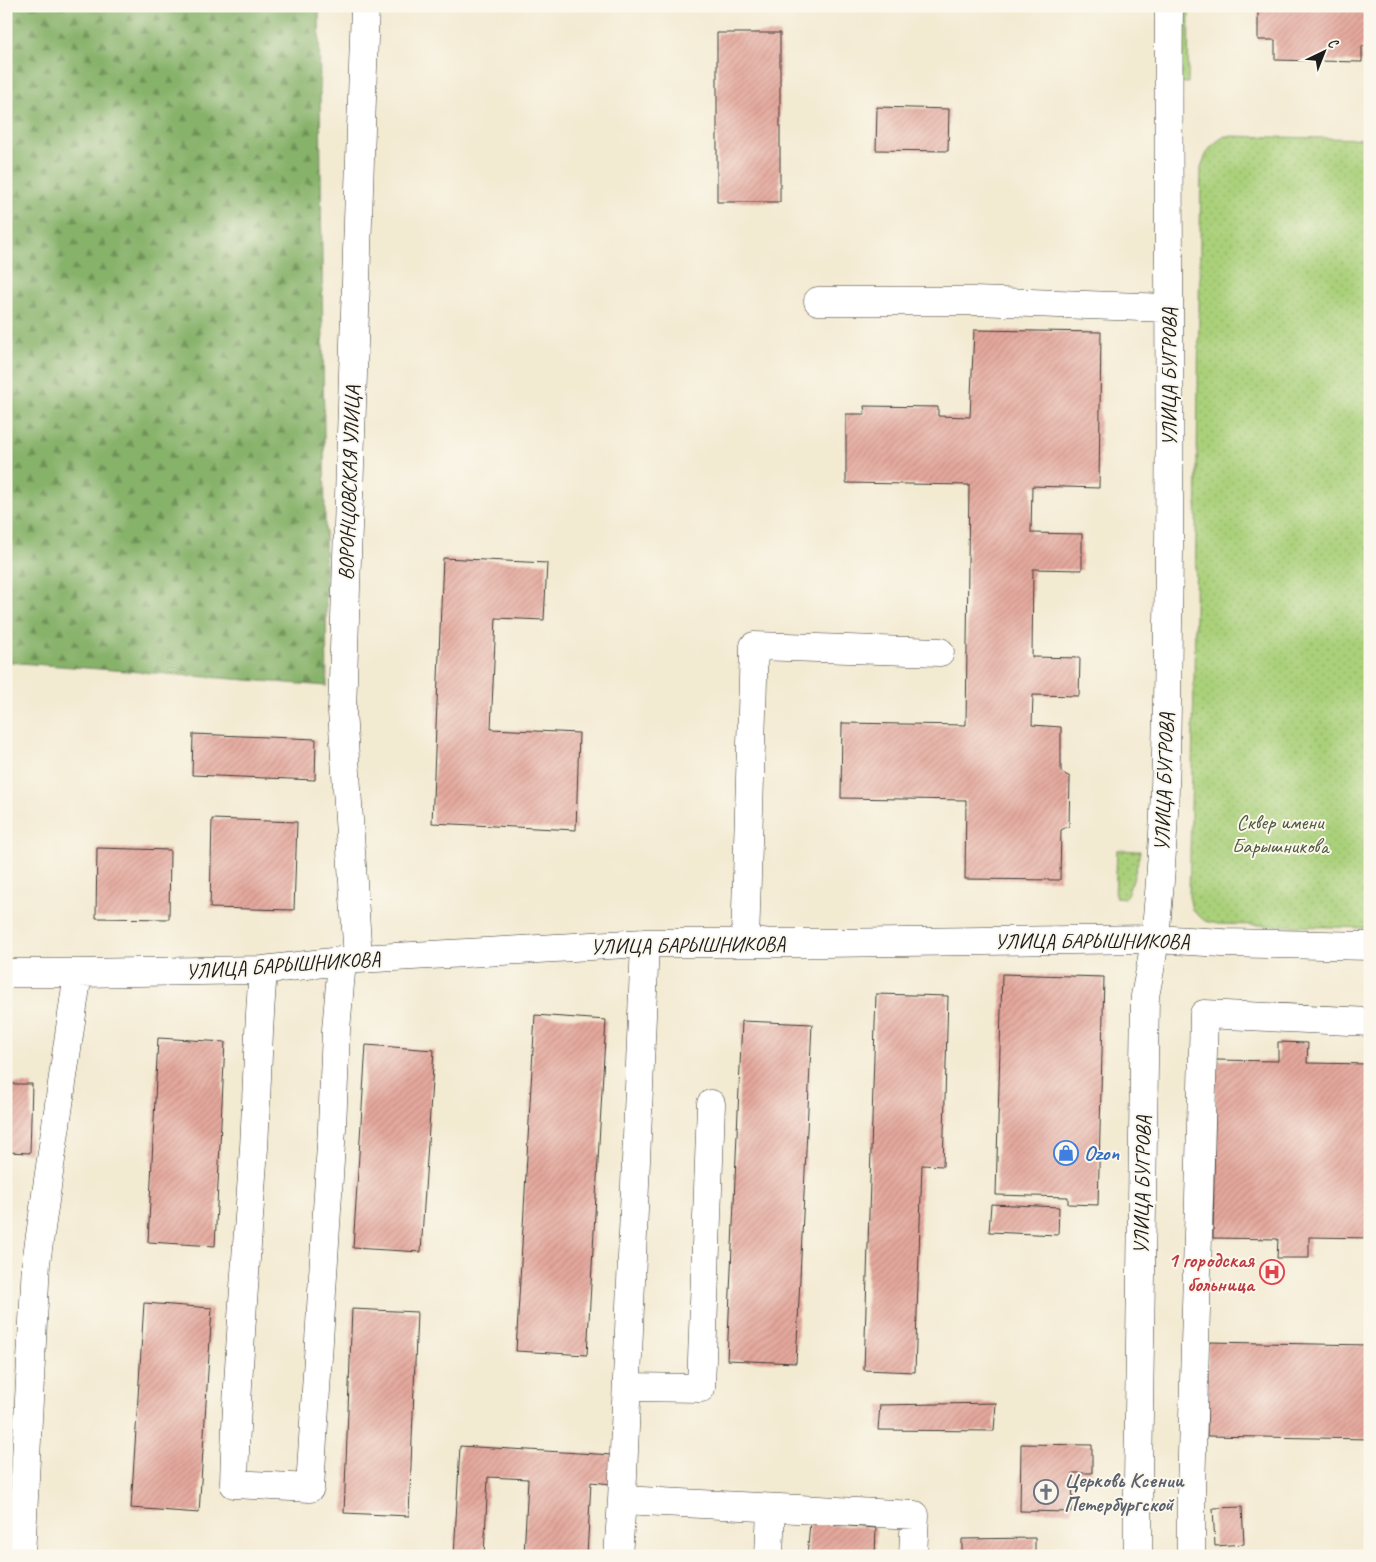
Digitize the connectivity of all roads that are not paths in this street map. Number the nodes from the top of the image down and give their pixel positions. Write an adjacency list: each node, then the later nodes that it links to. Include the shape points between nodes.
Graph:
1 (365, 6): 10 (street, ВОРОНЦОВСКАЯ УЛИЦА, via 342,711)
2 (1169, 6): 4 (street, УЛИЦА БУГРОВА)
3 (818, 301): 4 (street, via 974,301)
4 (1169, 308): 6 (street, УЛИЦА БУГРОВА, via 1166,773)
5 (940, 652): 8 (street, via 754,646)
6 (1155, 939): 8 (street, УЛИЦА БАРЫШНИКОВА); 9 (street, УЛИЦА БАРЫШНИКОВА); 23 (street, УЛИЦА БУГРОВА, via 1145,996)
7 (644, 943): 8 (street, УЛИЦА БАРЫШНИКОВА); 10 (street, УЛИЦА БАРЫШНИКОВА); 16 (street)
8 (745, 943)
9 (1370, 946)
10 (350, 960): 11 (street, УЛИЦА БАРЫШНИКОВА); 11 (street, ВОРОНЦОВСКАЯ УЛИЦА, via 336,1030 310,1488 234,1484)
11 (263, 970): 13 (street, УЛИЦА БАРЫШНИКОВА)
12 (6, 973): 13 (street, УЛИЦА БАРЫШНИКОВА)
13 (78, 973): 19 (street, via 36,1263)
14 (1370, 1022): 24 (street, via 1204,1014)
15 (711, 1104): 16 (street, via 701,1388)
16 (627, 1387): 17 (street)
17 (622, 1500): 18 (street); 20 (street)
18 (771, 1509): 21 (street); 22 (street, via 915,1515)
19 (21, 1556)
20 (618, 1556)
21 (769, 1556)
22 (913, 1556)
23 (1138, 1556)
24 (1191, 1556)

